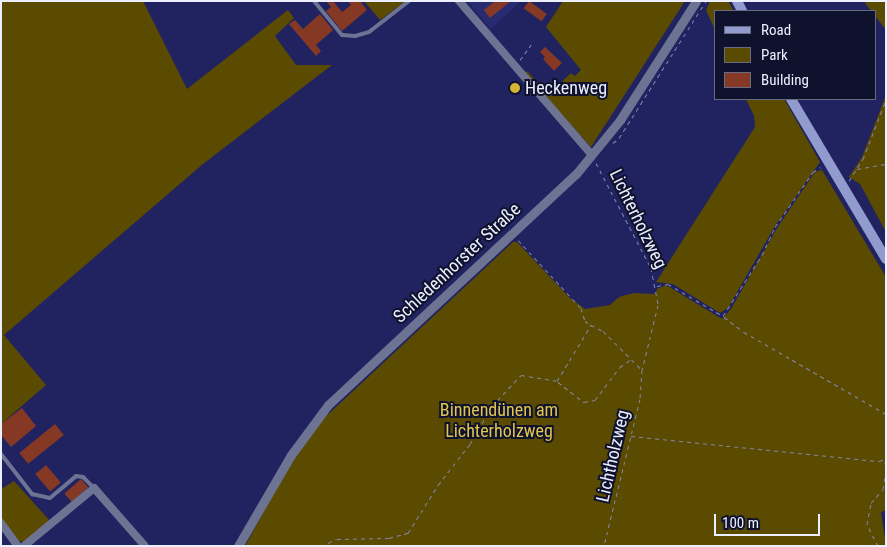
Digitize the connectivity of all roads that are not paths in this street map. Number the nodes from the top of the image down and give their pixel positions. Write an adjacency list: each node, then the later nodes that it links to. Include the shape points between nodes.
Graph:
1 (314, 1): 2 (lane, via 342,35 355,36 369,32)
2 (410, 1)
3 (459, 1): 6 (street)
4 (696, 1): 6 (street, Schledenhorster Straße)
5 (792, 100): 7 (main road)
6 (596, 158): 14 (street, Schledenhorster Straße, via 328,405 291,454)
7 (886, 259)
8 (1, 454): 9 (lane, via 32,494 50,498 76,476 83,477)
9 (94, 488): 12 (street); 13 (street)
10 (1, 523): 11 (street)
11 (18, 546)
12 (24, 546)
13 (145, 546)
14 (238, 546)

